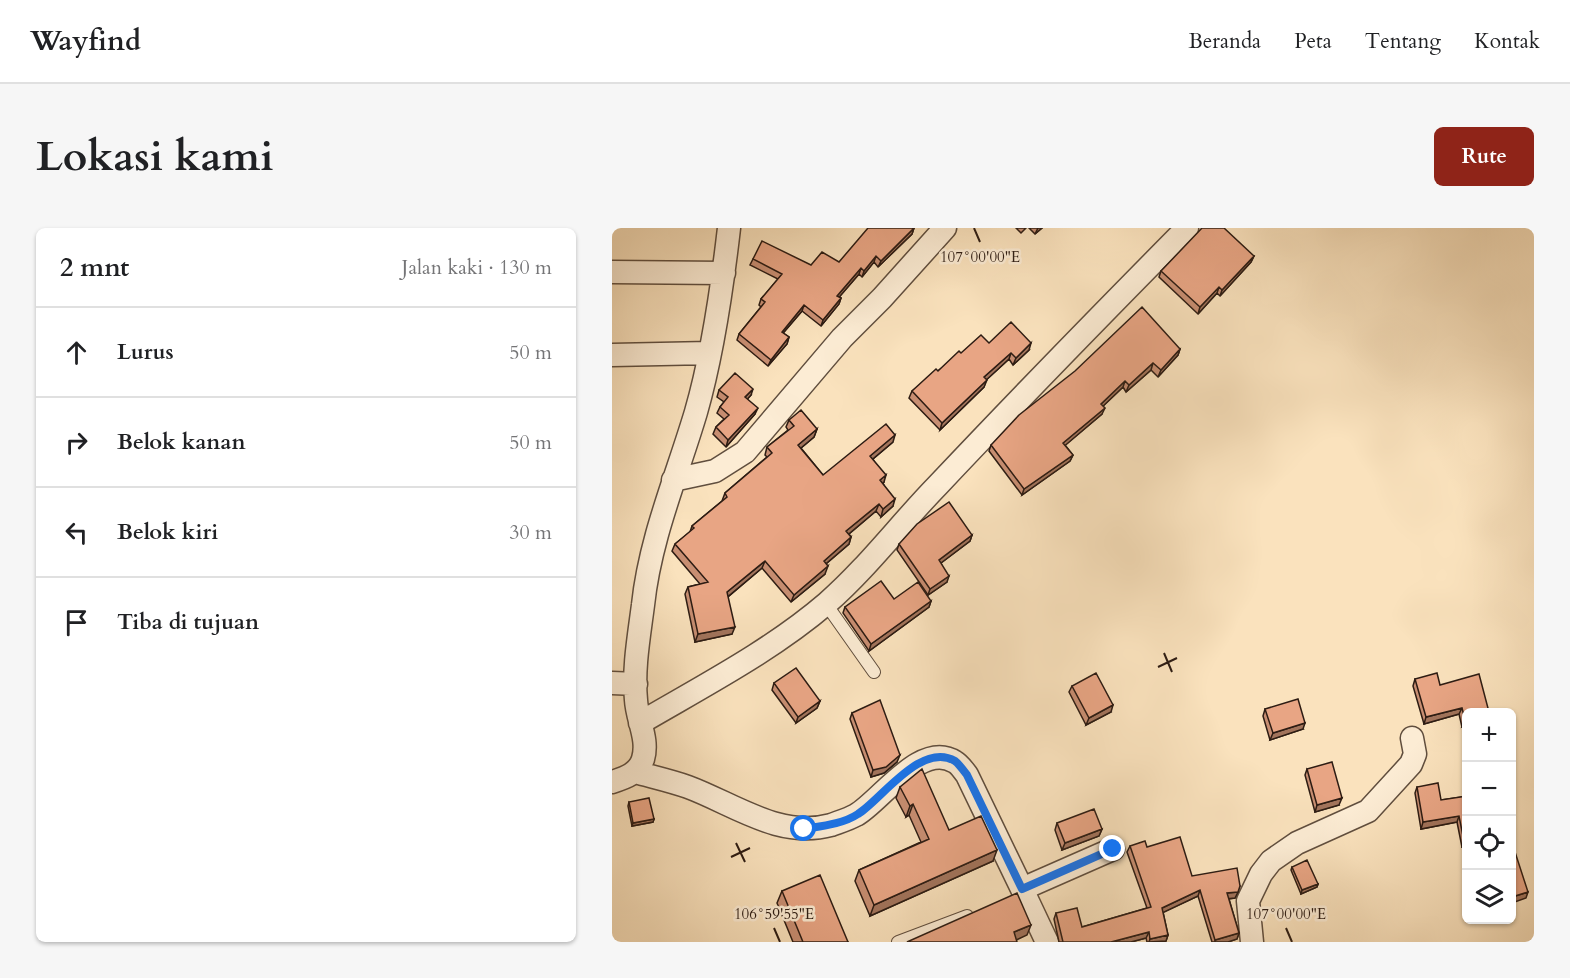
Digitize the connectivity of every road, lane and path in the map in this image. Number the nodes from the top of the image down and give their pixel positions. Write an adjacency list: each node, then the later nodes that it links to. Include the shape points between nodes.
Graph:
1 (729, 228): 5 (street)
2 (945, 228): 8 (street, via 827,354 745,452 716,471)
3 (1187, 228): 9 (street, via 937,486 861,572)
4 (612, 272): 5 (street)
5 (724, 273): 6 (street)
6 (709, 353): 7 (street); 8 (street, via 697,409)
7 (612, 355)
8 (673, 480): 12 (street, via 644,594)
9 (826, 604): 10 (lane); 13 (street, via 792,631)
10 (874, 672)
11 (612, 683): 12 (street)
12 (636, 684): 13 (street)
13 (640, 723): 15 (street, via 645,745 643,760)
14 (1412, 738): 22 (street, via 1415,754 1411,764 1368,811 1283,851 1261,874 1248,901)
15 (635, 772): 16 (street); 18 (street, via 689,788 771,823 804,829 857,815 898,776 920,763 940,758 954,761 967,775)
16 (612, 782)
17 (1113, 849): 18 (street)
18 (1022, 889): 21 (street)
19 (980, 911): 20 (lane)
20 (898, 942)
21 (1047, 942)
22 (1252, 942)

